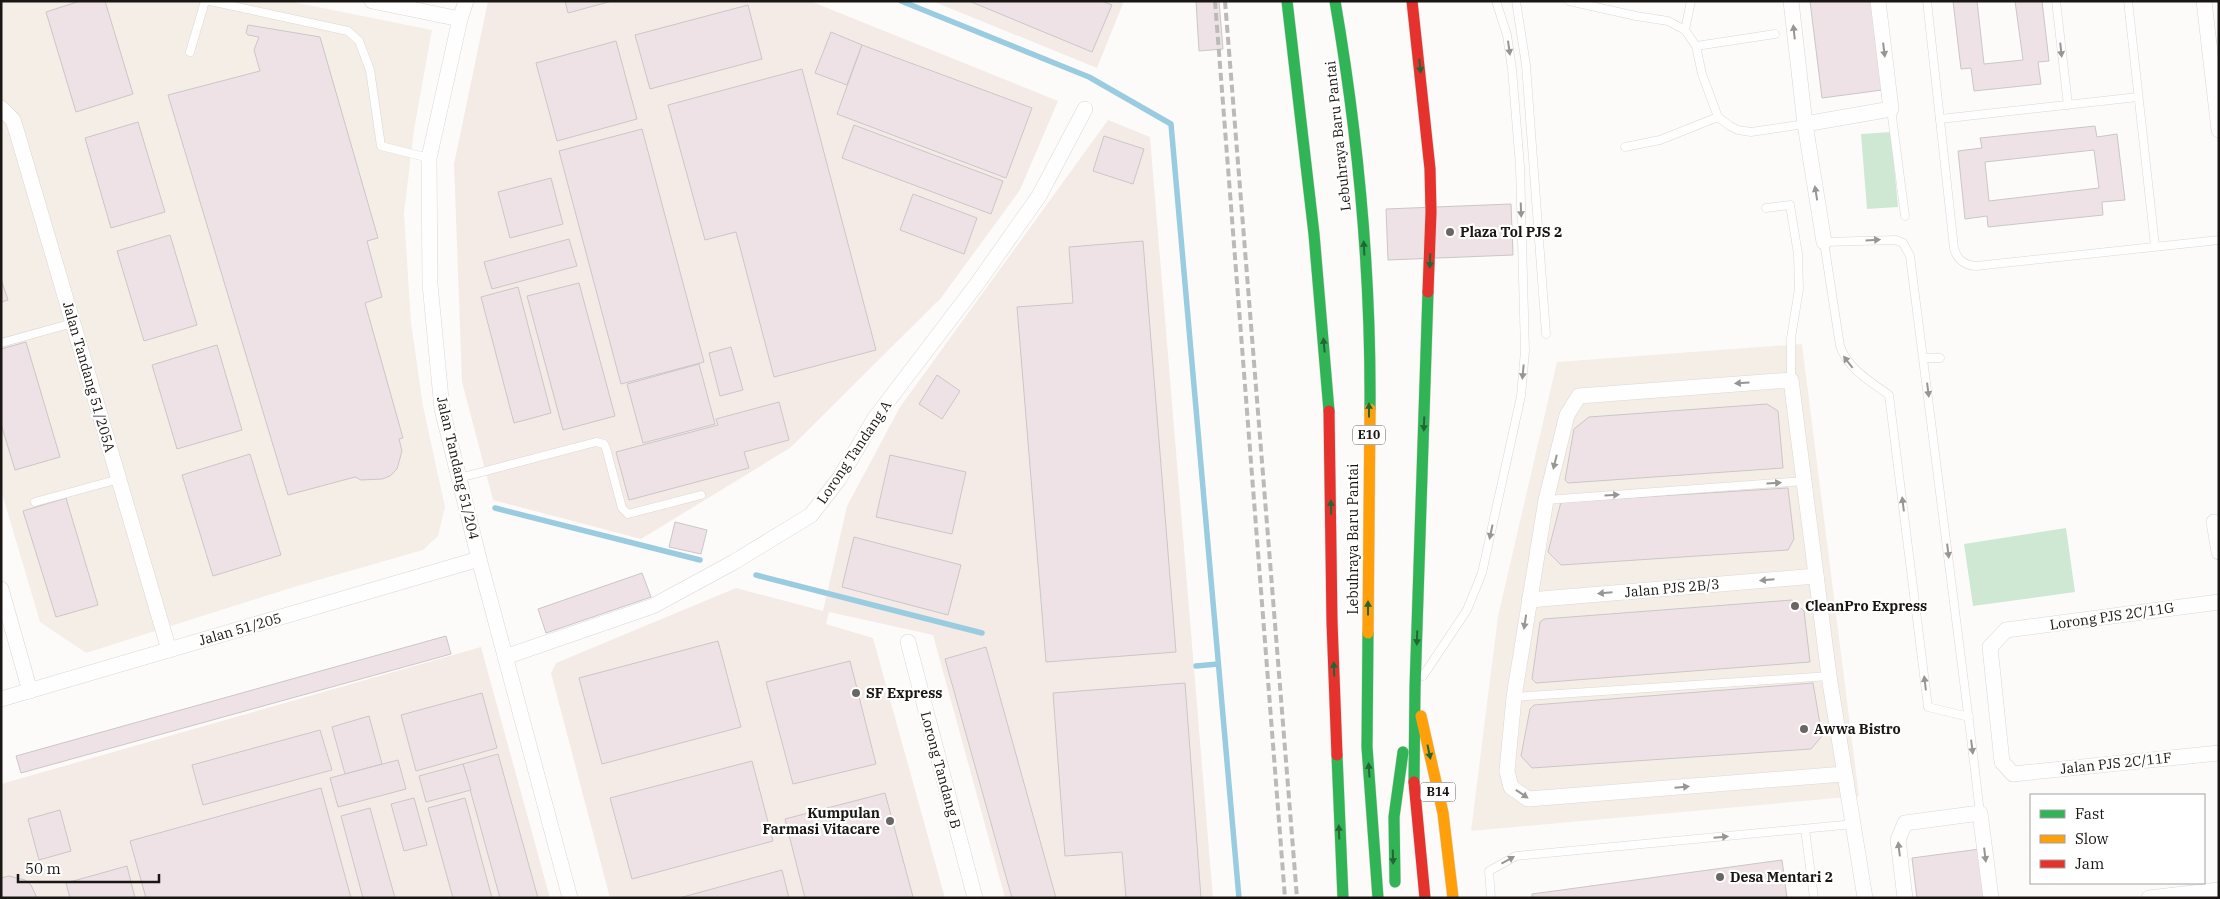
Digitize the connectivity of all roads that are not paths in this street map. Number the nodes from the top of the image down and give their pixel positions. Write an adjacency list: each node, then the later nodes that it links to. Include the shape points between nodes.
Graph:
1 (205, 1): 22 (lane)
2 (210, 1): 33 (lane, via 348,32 359,41 370,70 381,146)
3 (372, 1): 18 (street)
4 (466, 1): 18 (street, Jalan Tandang 51/204)
5 (1287, 1): 73 (main road, one-way to 5, via 1329,405 1313,226)
6 (1335, 1): 79 (main road, Lebuhraya Baru Pantai / E10, one-way to 6, via 1367,747 1370,348 1349,83)
7 (1412, 1): 62 (main road, one-way to 62, via 1432,212)
8 (1496, 1): 62 (lane, one-way to 62, via 1507,35 1512,69 1520,166 1525,351 1521,396 1482,573 1467,610)
9 (1516, 1): 40 (lane, via 1526,65)
10 (1568, 1): 19 (lane, via 1668,20)
11 (1691, 1): 19 (lane)
12 (1791, 1): 30 (street, one-way to 12)
13 (1878, 1): 27 (street, one-way to 27)
14 (1927, 1): 29 (lane)
15 (2056, 1): 24 (lane, one-way to 24)
16 (2128, 1): 23 (lane)
17 (2209, 9): 31 (street)
18 (460, 19): 33 (street, Jalan Tandang 51/204)
19 (1685, 30): 21 (lane)
20 (1775, 34): 21 (lane)
21 (1696, 46): 28 (lane, via 1702,74)
22 (190, 52)
23 (2138, 97): 24 (lane); 38 (lane)
24 (2068, 105): 29 (lane)
25 (1, 108): 39 (street, Jalan Tandang 51/205A, via 13,120)
26 (1085, 109): 60 (street, Lorong Tandang A, via 1040,196 875,418 839,479 811,514 734,562 653,606)
27 (1891, 110): 30 (street); 35 (lane)
28 (1718, 117): 30 (lane, via 1738,130 1751,132); 32 (lane, via 1660,140)
29 (1940, 119): 38 (lane, via 1954,248 1961,262 1976,266)
30 (1805, 124): 37 (street, one-way to 30)
31 (2219, 130)
32 (1624, 147)
33 (429, 158): 45 (street, Jalan Tandang 51/204, via 431,293 442,409)
34 (1766, 208): 44 (lane, via 1790,205 1798,254 1800,289 1792,338)
35 (1906, 216)
36 (2219, 240): 38 (lane)
37 (1824, 242): 42 (lane, one-way to 42, via 1889,239 1902,243 1910,256); 66 (lane, one-way to 37, via 1928,707 1889,395 1844,358)
38 (2154, 246)
39 (73, 323): 41 (lane); 46 (street, Jalan Tandang 51/205A)
40 (1546, 334)
41 (1, 343)
42 (1924, 358): 43 (lane); 66 (lane, one-way to 66)
43 (1940, 358)
44 (1791, 380): 47 (street); 49 (street, one-way to 49, via 1578,396 1567,415)
45 (459, 478): 48 (lane, via 600,442 606,448 622,508 628,514); 53 (street, Jalan Tandang 51/204)
46 (119, 479): 50 (lane); 59 (street, Jalan Tandang 51/205A)
47 (1804, 481): 49 (lane, one-way to 47); 54 (street)
48 (701, 495)
49 (1546, 500): 56 (street)
50 (35, 502)
51 (2214, 522): 52 (street)
52 (2219, 552)
53 (479, 559): 59 (street, Jalan 51/205); 60 (street, Jalan Tandang 51/204)
54 (1816, 576): 56 (street, Jalan PJS 2B/3, one-way to 56); 61 (street)
55 (1, 589): 63 (street)
56 (1529, 600): 64 (street, one-way to 64)
57 (2219, 602): 69 (street, Lorong PJS 2C/11G, via 2006,630 1990,646 2002,762)
58 (908, 642): 76 (street, Lorong Tandang B)
59 (169, 650): 63 (street, Jalan 51/205)
60 (506, 657): 75 (street, Jalan Tandang 51/204)
61 (1829, 676): 64 (lane); 68 (street)
62 (1415, 688): 80 (main road, one-way to 80, via 1394,795); 81 (main road, via 1414,792); 82 (main road, B14, one-way to 82, via 1443,813)
63 (30, 691): 65 (street, Jalan 51/205)
64 (1514, 697): 68 (street, one-way to 68, via 1507,771 1511,787 1528,799)
65 (1, 700)
66 (1969, 717): 70 (lane, one-way to 70)
67 (2219, 753): 69 (street, Jalan PJS 2C/11F)
68 (1844, 774): 71 (street)
69 (2014, 774)
70 (1980, 813): 86 (street, one-way to 70, via 1898,840 1905,823); 87 (street, one-way to 87)
71 (1854, 824): 72 (lane); 85 (street)
72 (1805, 829): 83 (lane, one-way to 72, via 1489,871 1516,856); 84 (lane)
73 (1340, 854): 77 (main road); 78 (main road)
74 (2219, 890): 88 (street)
75 (570, 898)
76 (975, 898)
77 (1343, 898)
78 (1348, 898)
79 (1378, 898)
80 (1396, 898)
81 (1425, 898)
82 (1454, 898)
83 (1491, 898)
84 (1814, 898)
85 (1865, 898)
86 (1905, 898)
87 (1991, 898)
88 (2149, 898)

